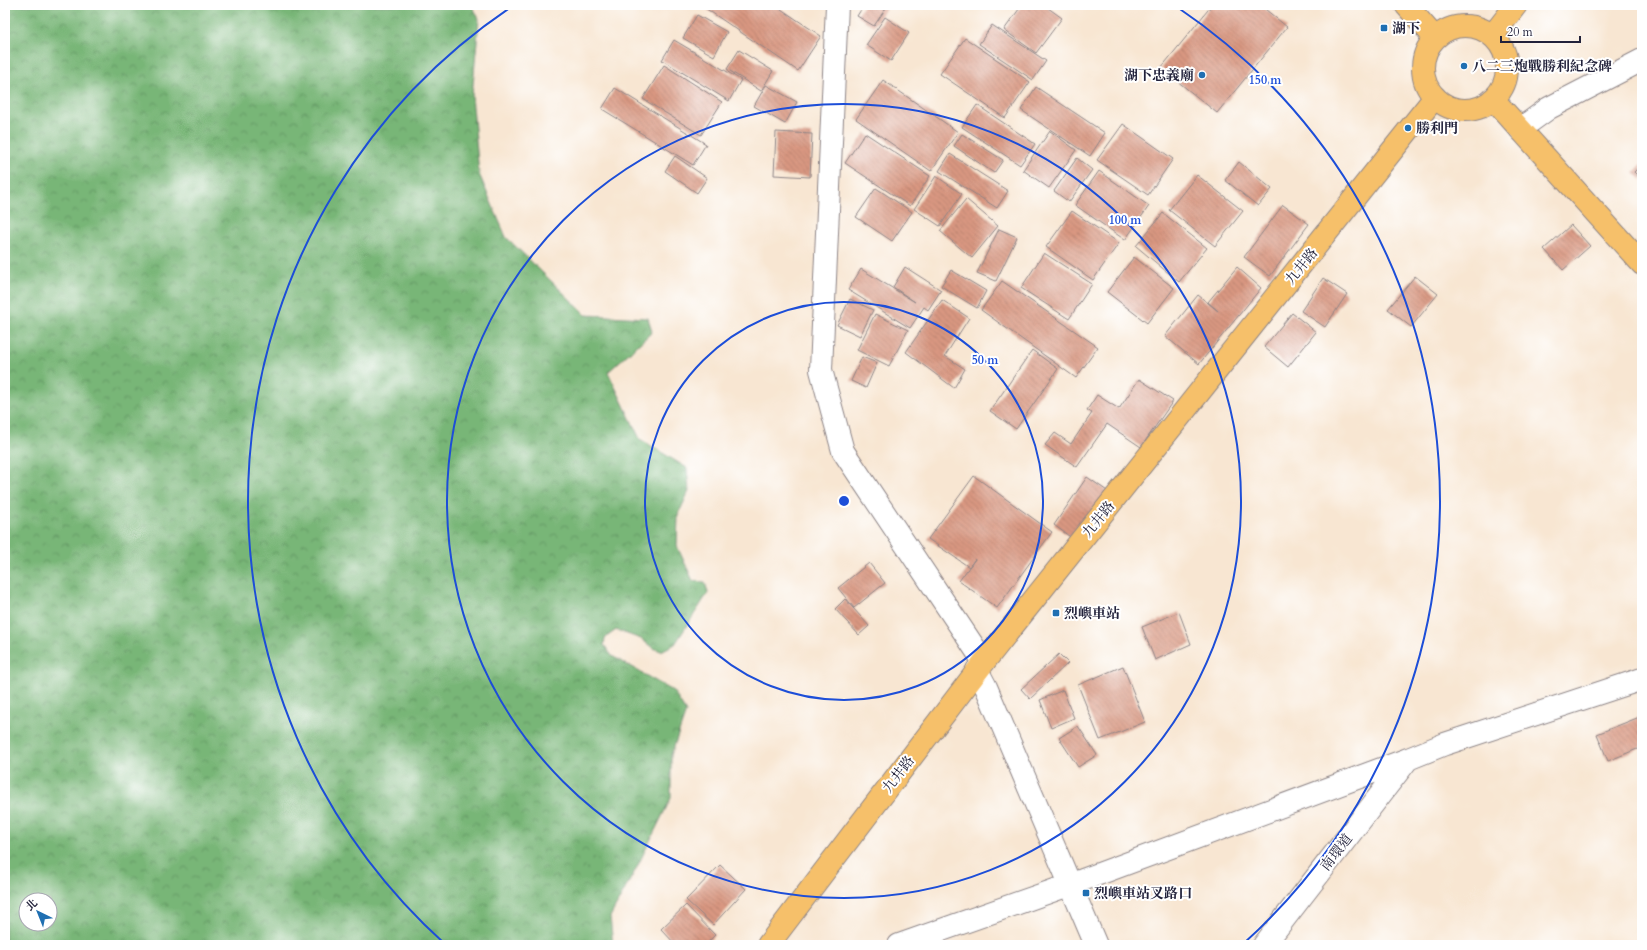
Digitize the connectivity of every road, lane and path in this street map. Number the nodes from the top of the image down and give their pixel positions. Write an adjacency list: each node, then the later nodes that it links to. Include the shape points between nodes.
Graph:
1 (837, 5): 11 (street, via 821,370 843,451)
2 (1406, 5): 5 (main road)
3 (1516, 5): 4 (main road)
4 (1493, 35): 5 (main road, via 1482,28 1470,25 1457,26); 8 (main road, via 1502,46 1507,60 1503,88)
5 (1435, 38): 7 (main road, via 1423,61 1423,74)
6 (1642, 60): 9 (street, via 1548,108)
7 (1436, 98): 8 (main road, via 1446,105 1470,110); 11 (main road, 九井路)
8 (1494, 99): 9 (main road)
9 (1520, 129): 10 (main road)
10 (1642, 264)
11 (981, 666): 14 (street, via 986,687); 15 (main road, 九井路)
12 (1642, 679): 13 (street, via 1445,744)
13 (1408, 759): 14 (street); 18 (street, 南環道)
14 (1070, 885): 16 (street); 17 (street)
15 (768, 945)
16 (898, 945)
17 (1096, 945)
18 (1264, 945)

